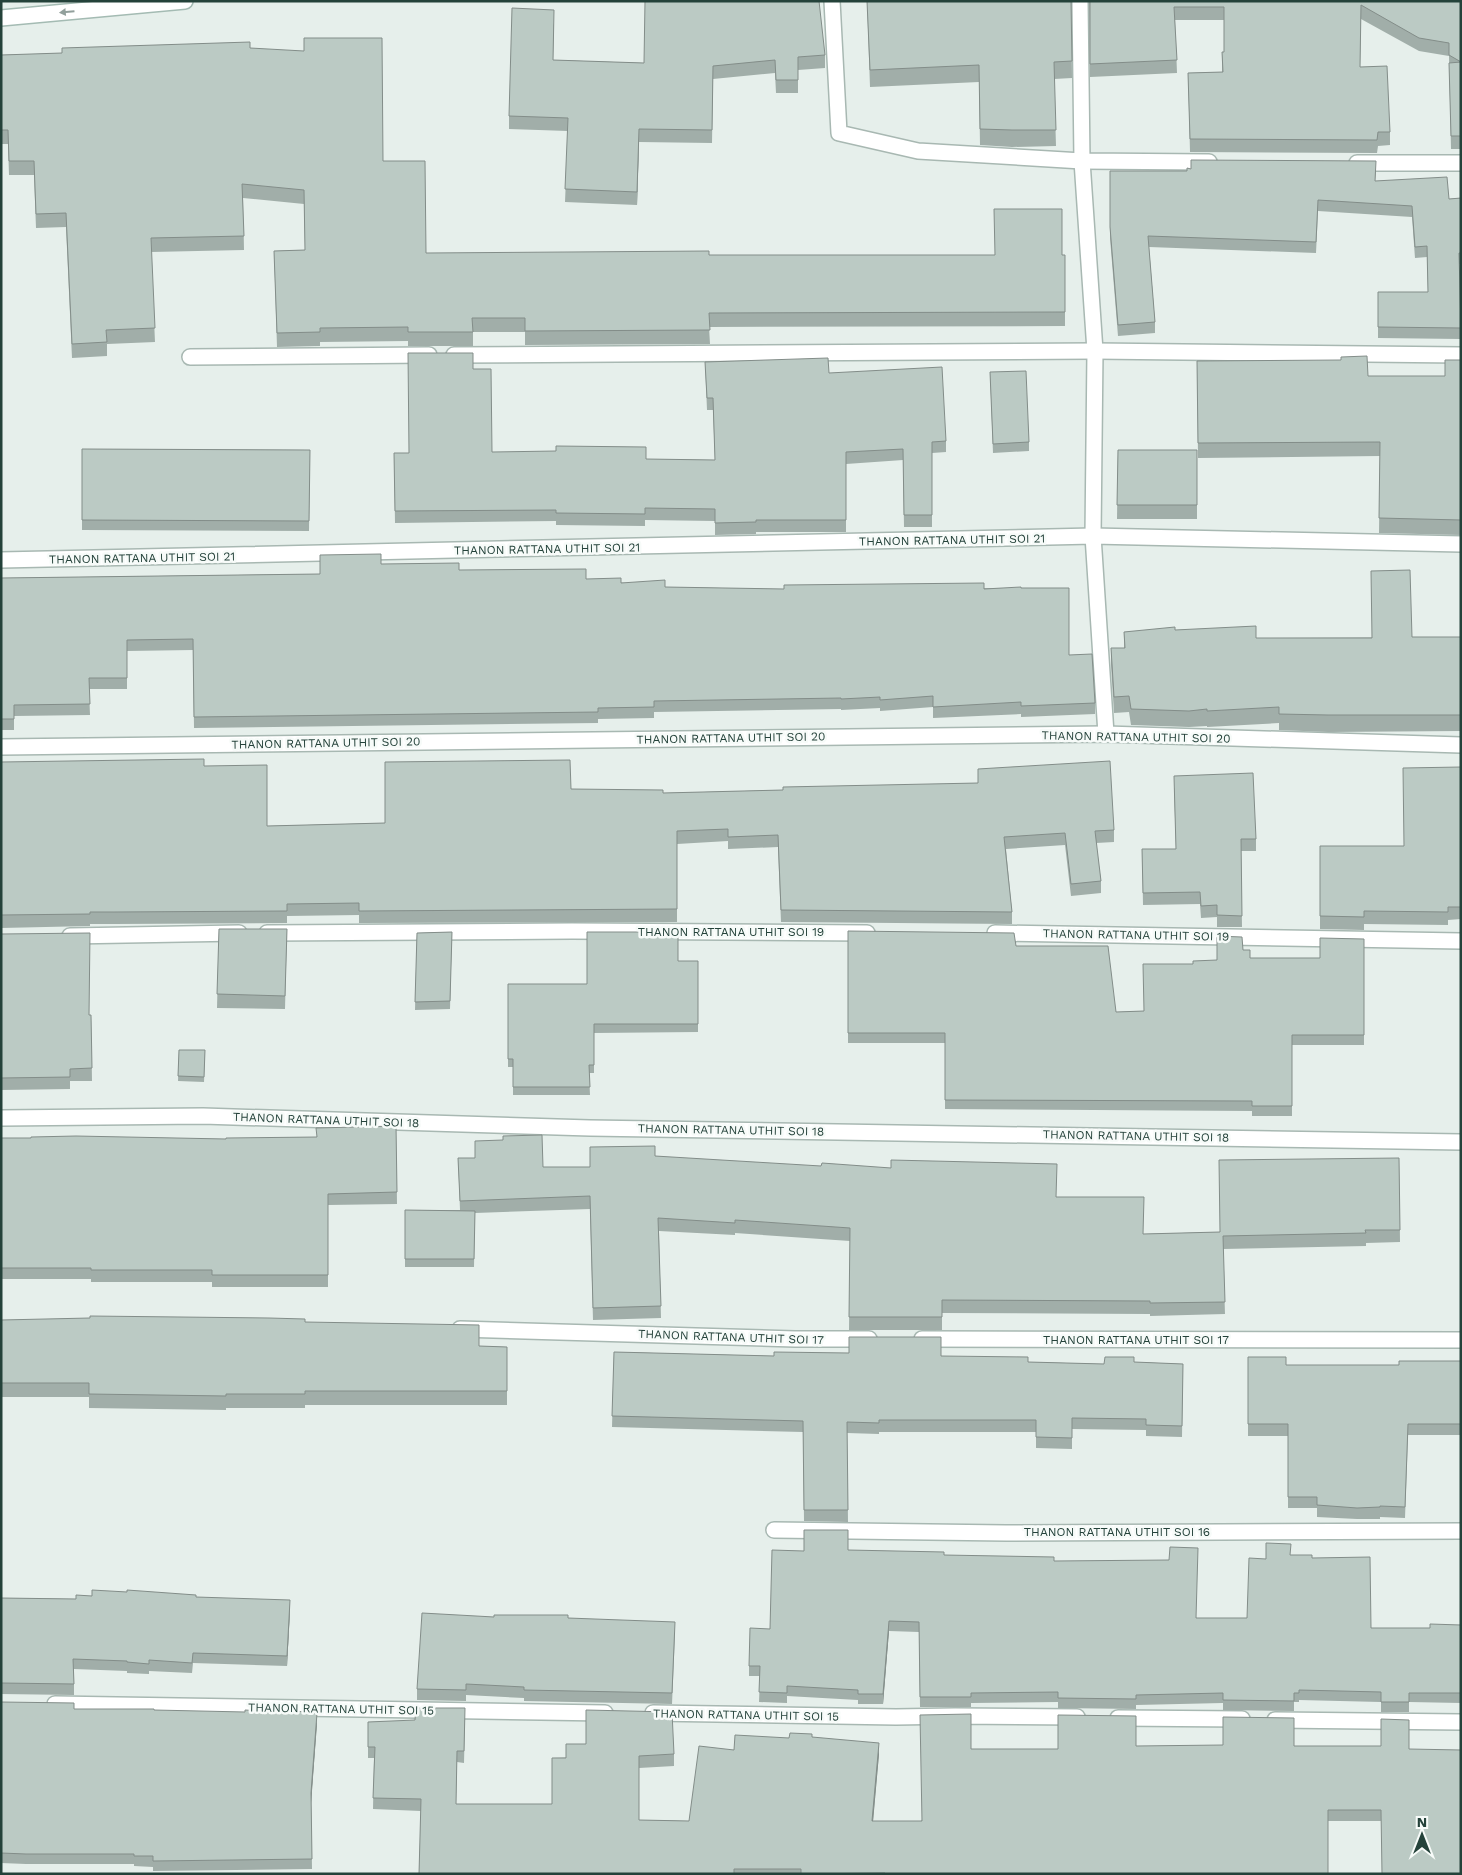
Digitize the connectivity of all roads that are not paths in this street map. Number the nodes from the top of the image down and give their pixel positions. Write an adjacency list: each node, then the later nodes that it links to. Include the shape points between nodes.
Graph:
1 (185, 1): 4 (street, one-way to 4)
2 (832, 1): 5 (street, via 839,133 918,151)
3 (1080, 1): 5 (street)
4 (1, 18)
5 (1082, 161): 6 (street); 9 (street)
6 (1222, 162)
7 (1341, 162): 8 (street)
8 (1461, 163)
9 (1095, 351): 10 (street); 11 (street); 12 (street)
10 (1461, 355)
11 (190, 356)
12 (1093, 536): 13 (street, THANON RATTANA UTHIT SOI 21); 14 (street, THANON RATTANA UTHIT SOI 21); 15 (street)
13 (1461, 544)
14 (1, 560)
15 (1106, 734): 16 (street, THANON RATTANA UTHIT SOI 20); 17 (street, THANON RATTANA UTHIT SOI 20)
16 (1461, 745)
17 (1, 747)
18 (880, 933): 20 (street, THANON RATTANA UTHIT SOI 19, via 562,931)
19 (980, 933): 21 (street, THANON RATTANA UTHIT SOI 19)
20 (51, 936)
21 (1461, 941)
22 (1, 1118): 23 (street, THANON RATTANA UTHIT SOI 18, via 203,1116 590,1128)
23 (1461, 1142)
24 (450, 1328): 25 (street, THANON RATTANA UTHIT SOI 17)
25 (884, 1339)
26 (903, 1339): 27 (street, THANON RATTANA UTHIT SOI 17)
27 (1461, 1340)
28 (774, 1530): 29 (street, THANON RATTANA UTHIT SOI 16, via 1006,1533)
29 (1461, 1531)
30 (40, 1703): 31 (street, THANON RATTANA UTHIT SOI 15)
31 (620, 1713)
32 (639, 1713): 33 (street, THANON RATTANA UTHIT SOI 15)
33 (1461, 1722)

